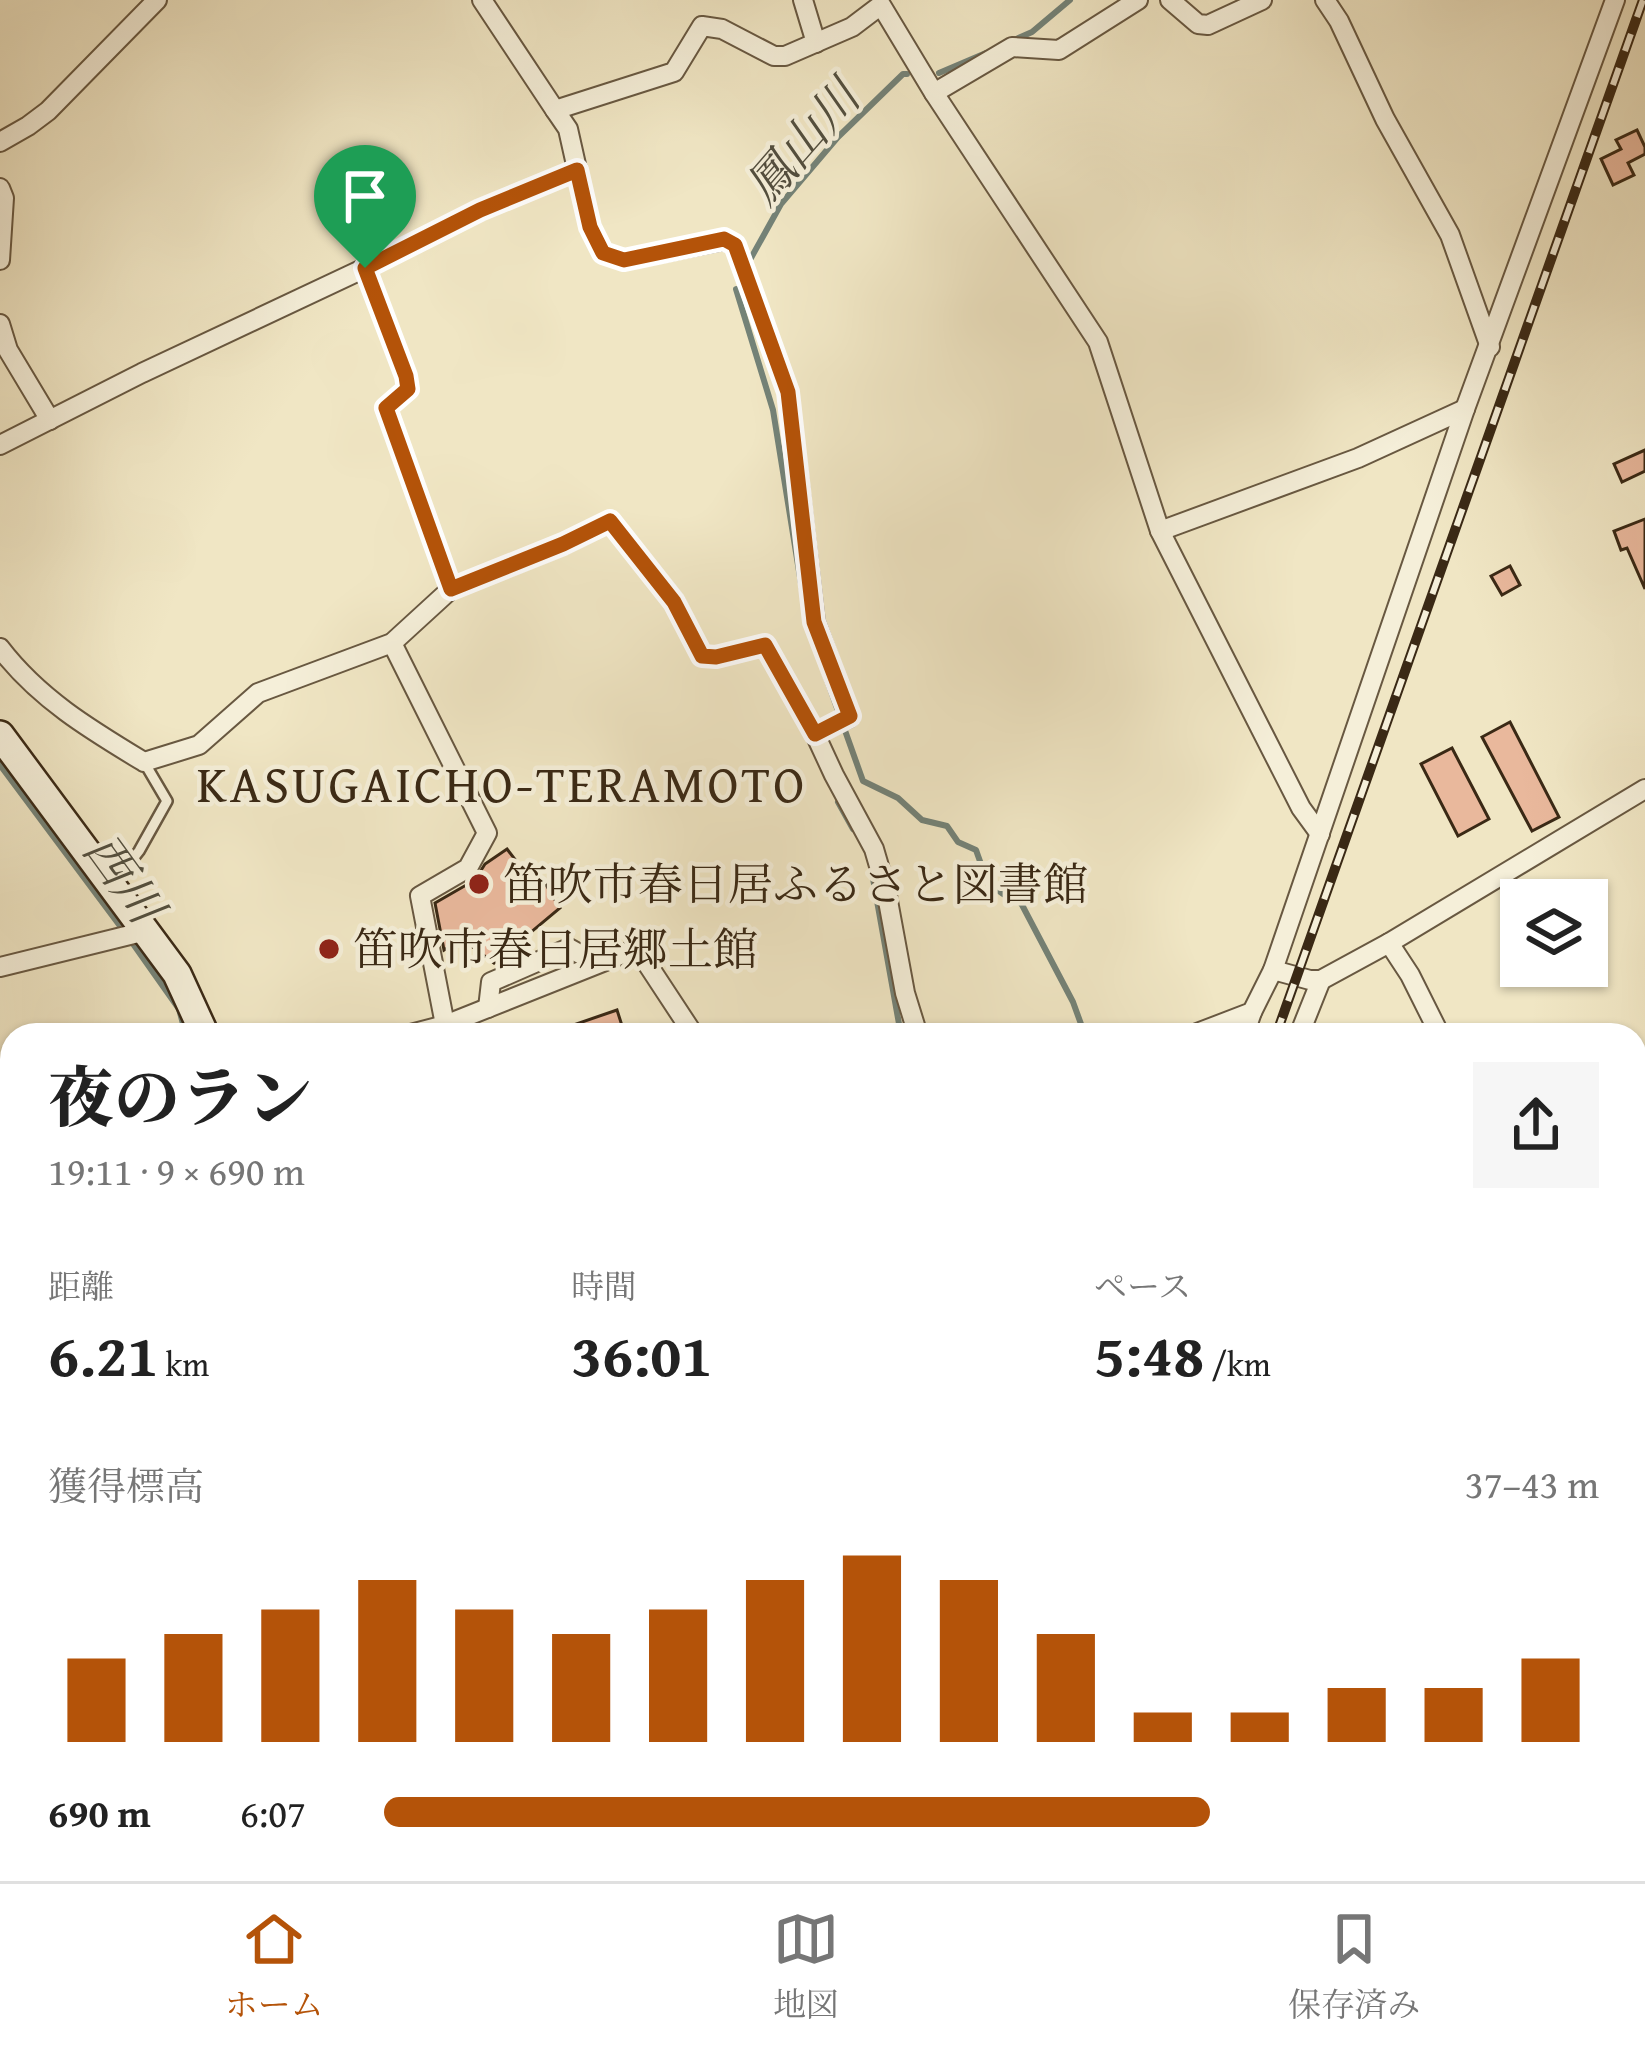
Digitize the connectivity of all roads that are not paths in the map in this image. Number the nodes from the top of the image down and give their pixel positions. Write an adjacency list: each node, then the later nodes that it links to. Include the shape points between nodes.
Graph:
1 (157, 0): 13 (street, via 48,111)
2 (482, 0): 12 (street)
3 (803, 0): 10 (street)
4 (1138, 0): 11 (street, via 1059,50 1012,47)
5 (1170, 0): 6 (street, via 1208,25)
6 (1262, 0)
7 (1324, 0): 19 (street, via 1450,235)
8 (1615, 0): 19 (street)
9 (883, 3): 10 (street); 11 (street)
10 (816, 44): 12 (street, via 774,56 702,26 674,72)
11 (934, 92): 23 (street, via 1098,342)
12 (555, 110): 14 (street)
13 (0, 142)
14 (577, 170): 17 (street); 27 (street, via 603,253 624,260 724,239 735,245 788,392 814,622 850,716)
15 (0, 188): 16 (street)
16 (0, 260)
17 (365, 268): 21 (street); 24 (street, via 408,389 386,408)
18 (0, 324): 21 (street)
19 (1490, 347): 20 (street)
20 (1466, 409): 23 (street); 31 (street)
21 (50, 420): 22 (street)
22 (0, 445)
23 (1160, 531): 31 (street)
24 (451, 589): 25 (street); 27 (street, via 610,521 674,602 702,656 765,645)
25 (392, 643): 29 (street, via 258,693 199,745); 40 (street, via 487,833 468,868 420,896)
26 (0, 648): 29 (street, via 64,713)
27 (820, 731): 43 (street, via 874,849)
28 (0, 735): 32 (main road)
29 (144, 762): 32 (lane, via 167,801)
30 (1645, 788): 34 (street)
31 (1320, 834): 36 (street)
32 (111, 885): 33 (main road)
33 (143, 932): 35 (street); 39 (main road, via 177,974)
34 (1390, 943): 37 (street); 47 (street)
35 (0, 968)
36 (1273, 970): 37 (street); 38 (street)
37 (1315, 980): 46 (street)
38 (1252, 1012): 44 (street); 45 (street)
39 (199, 1023)
40 (445, 1023)
41 (459, 1023): 42 (street, via 634,950)
42 (686, 1023)
43 (914, 1023)
44 (1223, 1023)
45 (1248, 1023)
46 (1302, 1023)
47 (1435, 1023)

